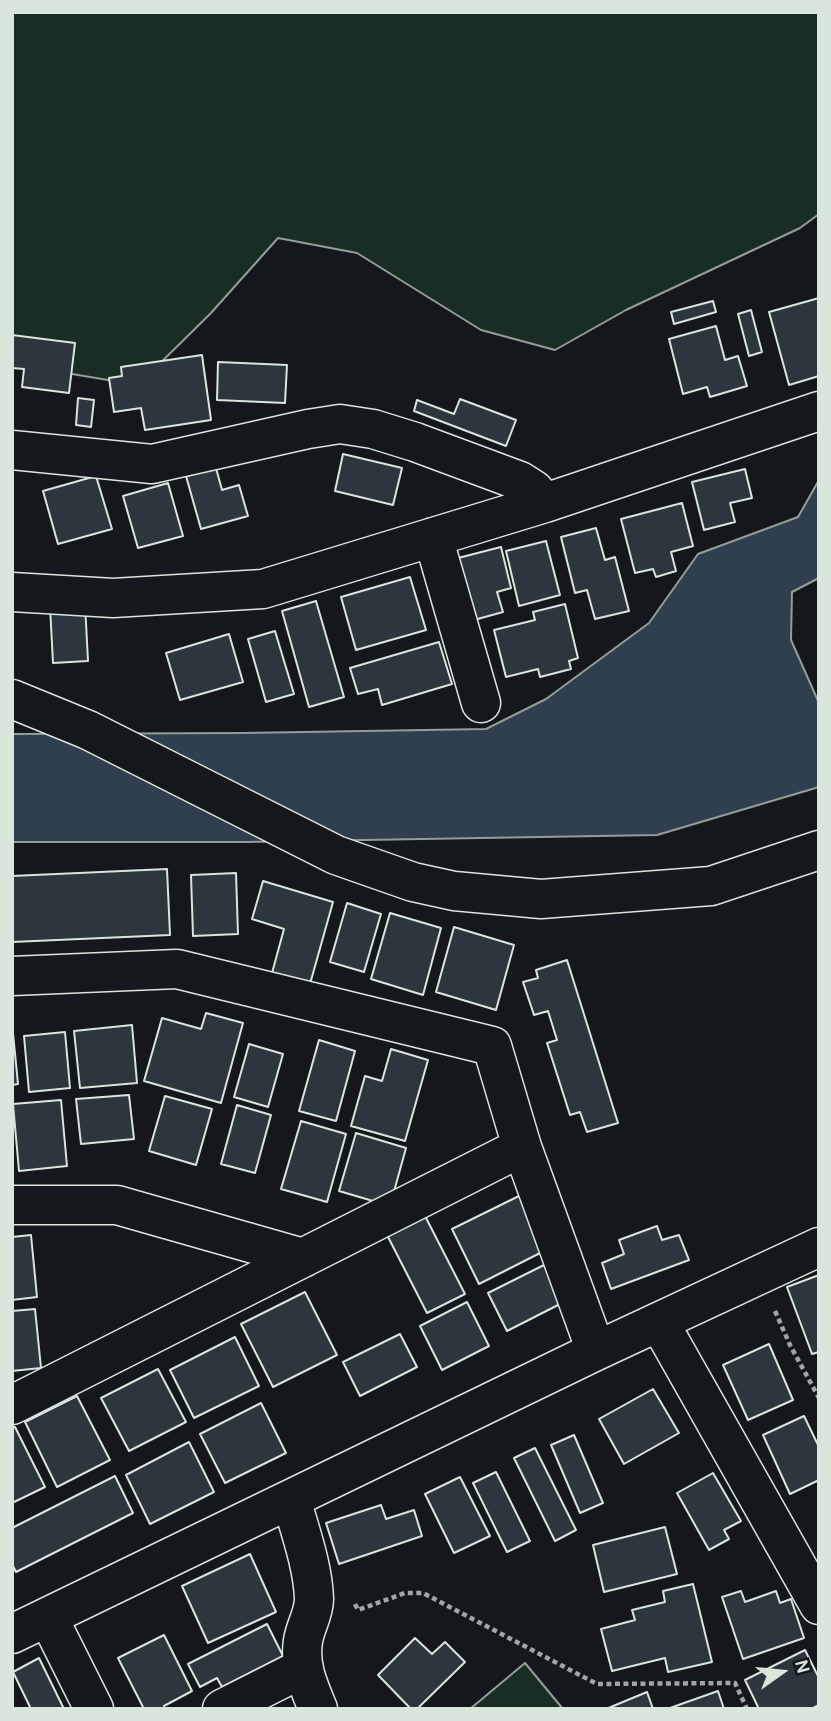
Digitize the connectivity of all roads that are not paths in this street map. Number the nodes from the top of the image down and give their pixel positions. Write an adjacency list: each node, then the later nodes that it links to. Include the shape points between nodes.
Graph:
1 (819, 411): 3 (street)
2 (12, 450): 3 (street, via 152,464 340,424 415,442 520,481)
3 (545, 503): 4 (street)
4 (433, 537): 5 (street, via 263,589 113,598); 7 (street)
5 (12, 592)
6 (12, 699): 8 (street, via 88,730 347,859 454,891 541,899 710,886)
7 (481, 703)
8 (819, 850)
9 (12, 976): 10 (street, via 177,969 492,1046)
10 (522, 1147): 13 (street); 15 (street)
11 (12, 1205): 13 (street, via 117,1205)
12 (819, 1247): 14 (street)
13 (303, 1258): 16 (street)
14 (659, 1322): 15 (street); 18 (street)
15 (596, 1351): 17 (street)
16 (12, 1405)
17 (291, 1499): 19 (street); 21 (street, via 314,1600 303,1640)
18 (819, 1605)
19 (48, 1617): 20 (street); 22 (street)
20 (12, 1634)
21 (303, 1668): 23 (street); 24 (street)
22 (94, 1709)
23 (222, 1709)
24 (318, 1709)

